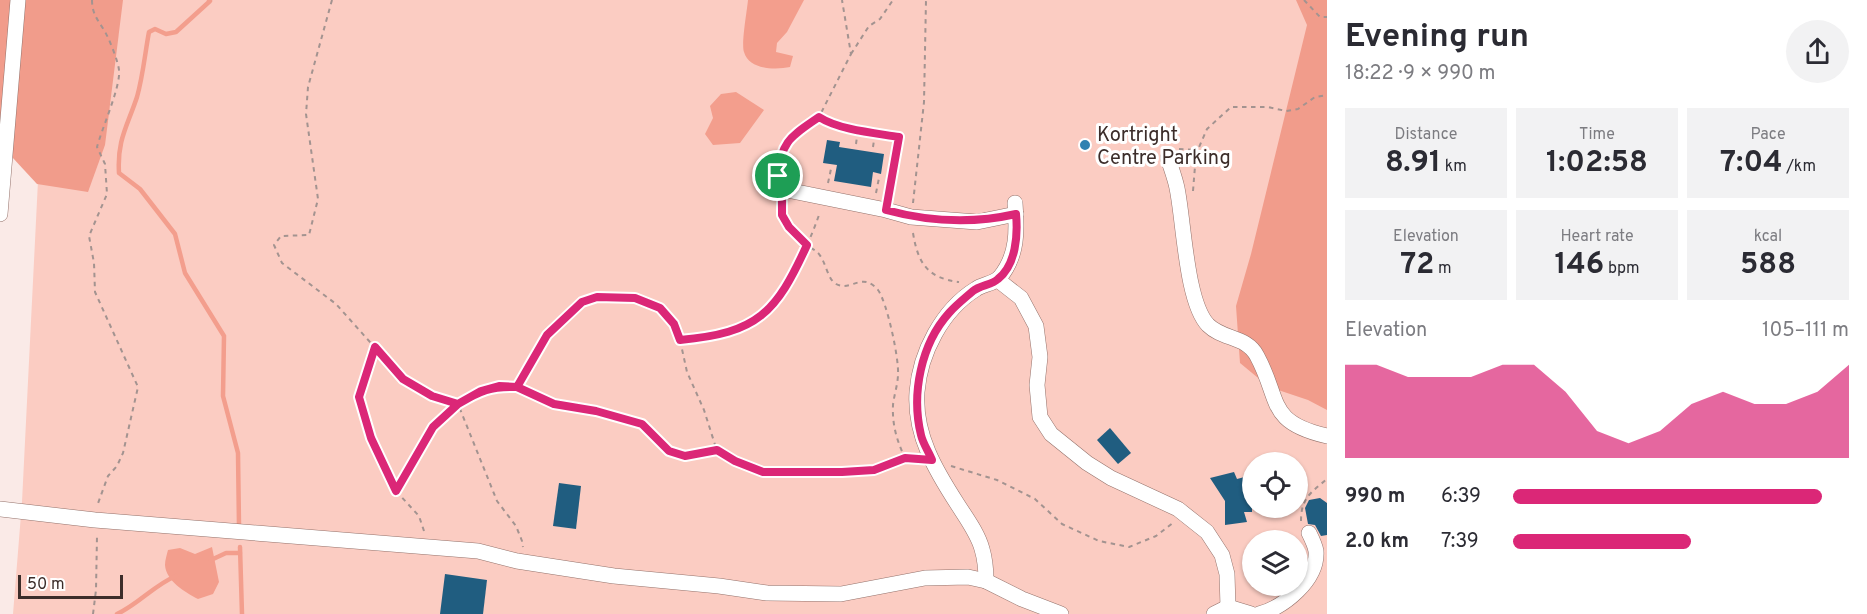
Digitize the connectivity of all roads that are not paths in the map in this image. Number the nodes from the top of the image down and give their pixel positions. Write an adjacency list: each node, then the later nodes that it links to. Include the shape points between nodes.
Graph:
1 (18, 0): 4 (street)
2 (1172, 153): 6 (street, via 1190,277 1208,325 1247,344 1256,354 1281,414 1296,425)
3 (782, 189): 5 (street, via 911,216 977,222 1016,209 1016,242)
4 (0, 214)
5 (998, 280): 9 (street, via 976,288 949,313 930,342 917,391 921,437 982,547); 10 (street, via 1021,298 1036,326 1040,417 1051,434 1087,463 1178,509 1207,532 1222,555 1227,574)
6 (1327, 436)
7 (0, 509): 9 (street, via 478,551 614,576 767,593 841,594 944,576)
8 (1309, 533): 12 (street, via 1316,549 1315,565 1307,581 1282,604)
9 (986, 580): 11 (street)
10 (1221, 611): 12 (street)
11 (1061, 614)
12 (1260, 614)

